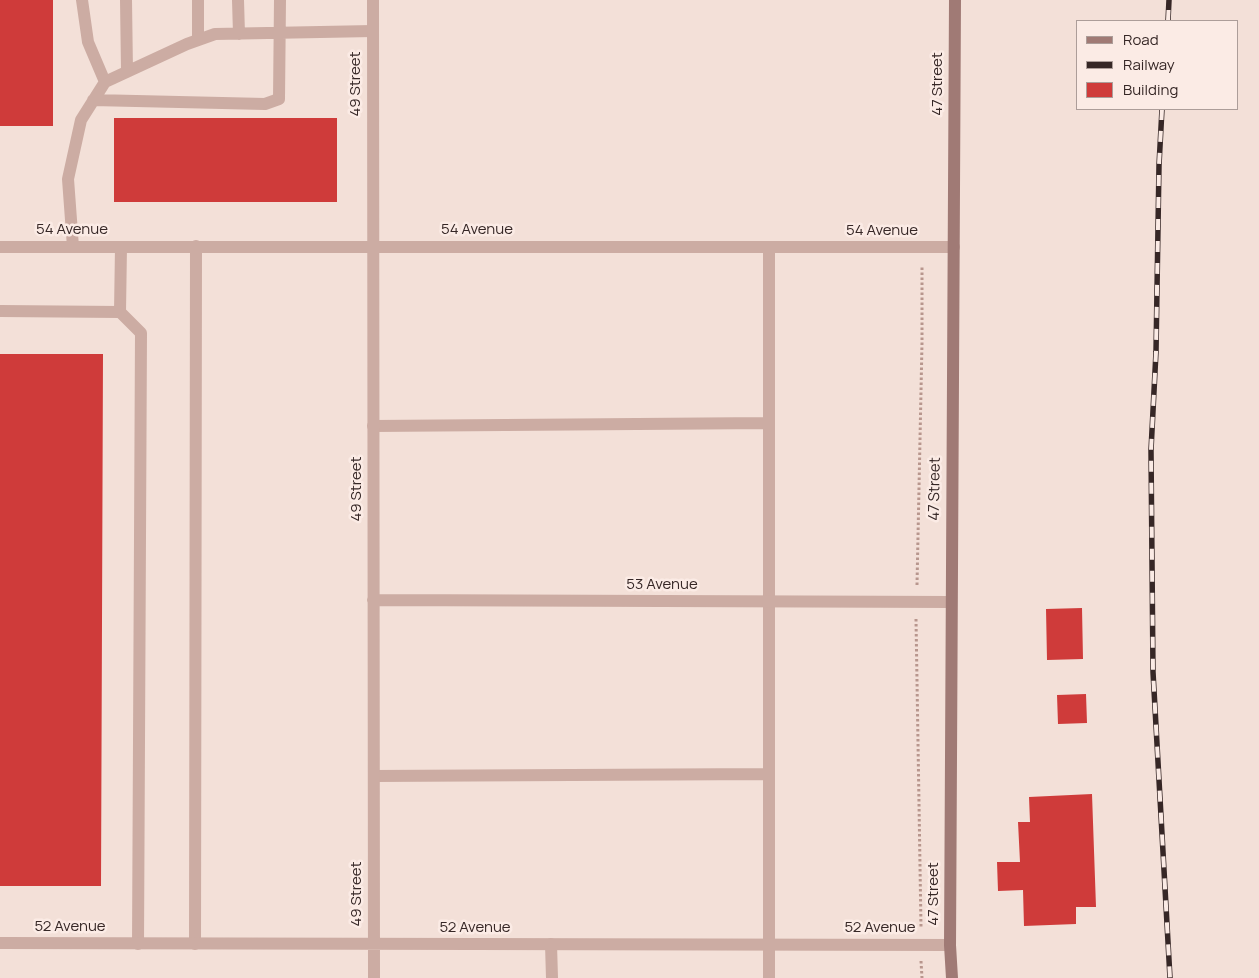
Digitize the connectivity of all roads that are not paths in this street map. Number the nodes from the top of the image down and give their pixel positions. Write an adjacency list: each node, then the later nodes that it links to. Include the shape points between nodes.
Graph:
1 (82, 0): 13 (street, via 88,42)
2 (126, 0): 12 (street)
3 (198, 0): 11 (street)
4 (238, 0): 10 (street)
5 (280, 0): 9 (street)
6 (373, 0): 8 (street, 49 Street)
7 (955, 0): 21 (street, 47 Street)
8 (373, 30): 9 (street); 16 (street, 49 Street)
9 (279, 33): 10 (street); 14 (street, via 279,99 265,104)
10 (238, 34): 11 (street, via 215,34)
11 (198, 40): 12 (street)
12 (127, 72): 13 (street)
13 (105, 82): 14 (street)
14 (93, 100): 18 (street, via 81,120 68,178)
15 (196, 246): 16 (street, 54 Avenue); 19 (street, 54 Avenue); 33 (street)
16 (373, 246): 20 (street, 54 Avenue); 25 (street, 49 Street)
17 (0, 247): 18 (street, 54 Avenue)
18 (73, 247): 19 (street, 54 Avenue)
19 (121, 247): 23 (street)
20 (769, 247): 21 (street, 54 Avenue); 24 (street)
21 (954, 247): 28 (street, 47 Street)
22 (0, 311): 23 (street)
23 (120, 312): 32 (street, via 141,333)
24 (769, 423): 25 (street); 27 (street)
25 (373, 426): 26 (street, 49 Street)
26 (373, 600): 27 (street, 53 Avenue); 30 (street, 49 Street)
27 (768, 601): 28 (street, 53 Avenue); 29 (street)
28 (950, 602): 37 (street, 47 Street)
29 (769, 774): 30 (street); 36 (street)
30 (374, 776): 34 (street, 49 Street)
31 (0, 944): 32 (street, 52 Avenue)
32 (138, 944): 33 (street, 52 Avenue)
33 (195, 944): 34 (street, 52 Avenue)
34 (374, 944): 35 (street, 52 Avenue); 38 (street, 49 Street)
35 (552, 944): 36 (street, 52 Avenue); 39 (street)
36 (769, 944): 37 (street, 52 Avenue); 40 (street)
37 (950, 944): 41 (street, 47 Street)
38 (374, 978)
39 (552, 978)
40 (769, 978)
41 (952, 978)

